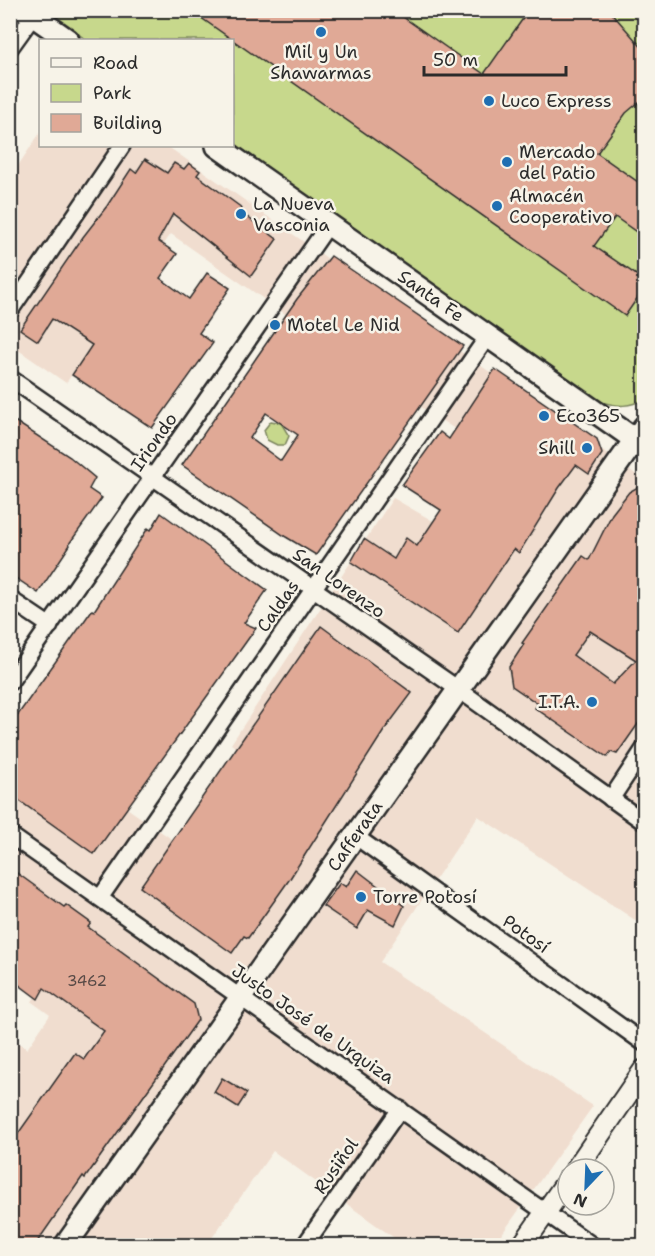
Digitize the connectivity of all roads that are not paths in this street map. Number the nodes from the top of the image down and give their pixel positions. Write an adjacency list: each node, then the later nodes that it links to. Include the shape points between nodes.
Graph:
1 (29, 13): 2 (main road); 3 (street)
2 (67, 39)
3 (10, 48)
4 (121, 147): 7 (street)
5 (218, 147): 6 (main road, Santa Fe)
6 (329, 224): 8 (main road, Santa Fe); 11 (street, Iriondo)
7 (10, 311)
8 (488, 336): 10 (main road, Santa Fe); 12 (street, Caldas)
9 (10, 378): 11 (street, San Lorenzo)
10 (642, 437): 16 (main road, Cafferata)
11 (153, 477): 12 (street, San Lorenzo); 14 (street, Iriondo)
12 (313, 589): 16 (street, San Lorenzo); 22 (street, Caldas)
13 (10, 599): 14 (street)
14 (50, 626): 15 (street, Iriondo)
15 (10, 682)
16 (458, 689): 18 (street, San Lorenzo); 21 (main road, Cafferata)
17 (645, 750): 18 (street)
18 (611, 799): 19 (street, San Lorenzo)
19 (645, 822)
20 (10, 835): 22 (street, Justo José de Urquiza)
21 (355, 836): 23 (main road, Cafferata); 24 (street, Potosí)
22 (100, 898): 23 (street, Justo José de Urquiza)
23 (241, 997): 26 (street, Justo José de Urquiza); 30 (main road, Cafferata)
24 (645, 1043)
25 (645, 1070): 27 (street)
26 (400, 1109): 29 (street, Justo José de Urquiza); 31 (street, Rusiñol)
27 (584, 1157)
28 (556, 1197): 29 (street)
29 (546, 1212): 32 (street); 33 (street, Justo José de Urquiza)
30 (65, 1245)
31 (304, 1245)
32 (522, 1245)
33 (593, 1245)

